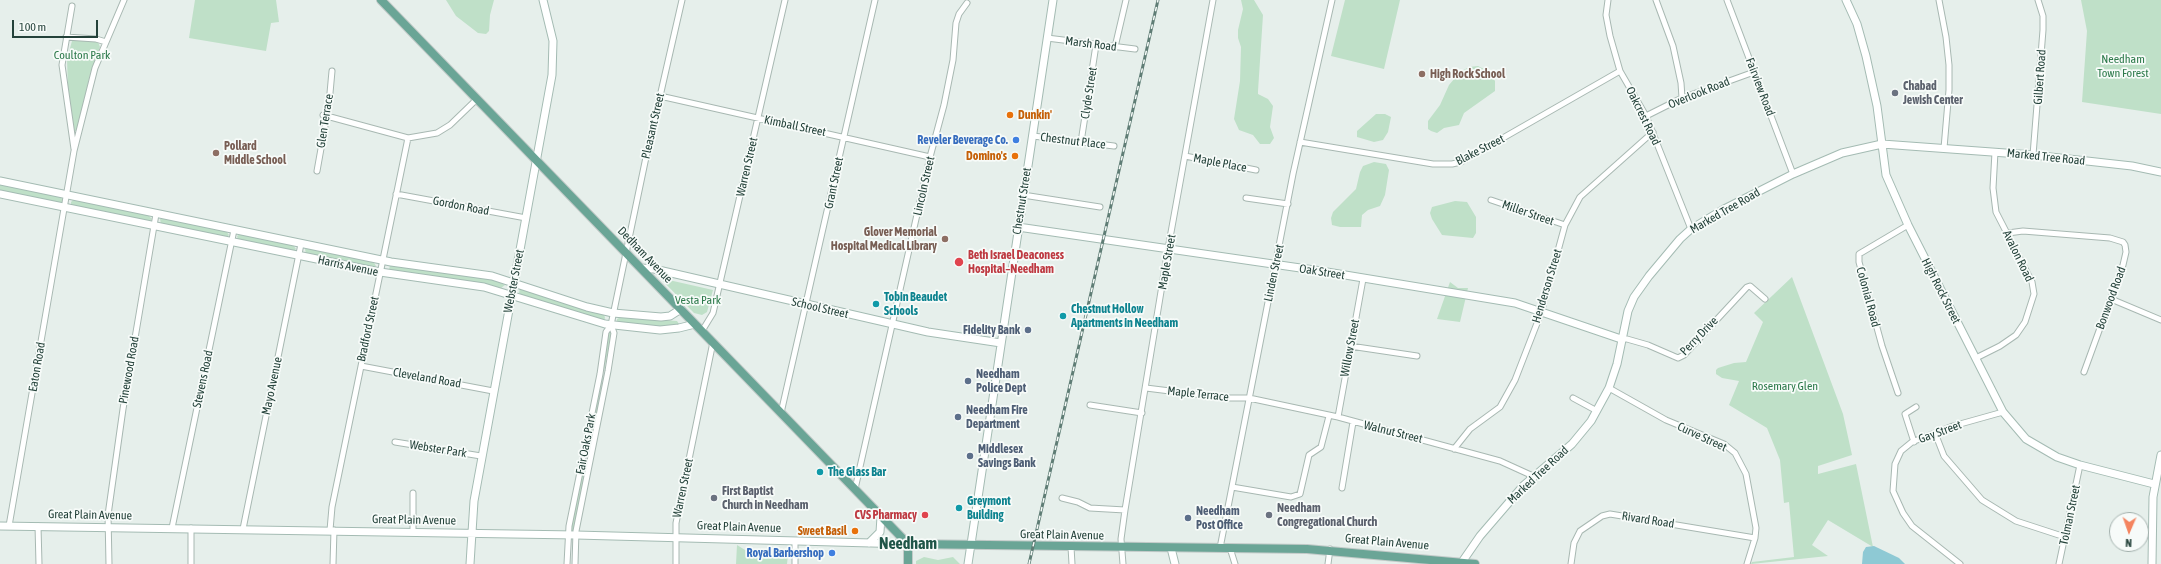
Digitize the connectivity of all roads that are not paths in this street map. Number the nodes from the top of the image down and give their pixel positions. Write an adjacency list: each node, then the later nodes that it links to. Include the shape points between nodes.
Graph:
1 (124, 0): 21 (street)
2 (381, 0): 30 (main road, Dedham Avenue)
3 (543, 0): 48 (street, Webster Street, via 552,33 554,57)
4 (682, 0): 28 (street, Pleasant Street)
5 (785, 0): 33 (street, Warren Street)
6 (875, 0): 36 (street, Grant Street)
7 (1053, 0): 20 (street, Chestnut Street)
8 (1126, 0): 23 (street)
9 (1213, 0): 46 (street, Maple Street)
10 (1332, 0): 39 (street, Linden Street)
11 (1608, 0): 26 (street, Oakcrest Road, via 1606,15)
12 (1656, 0): 29 (street, via 1673,46)
13 (1727, 0): 27 (street, Fairview Road)
14 (1847, 0): 40 (street, High Rock Street, via 1866,56)
15 (1939, 0): 42 (street, via 1949,65)
16 (2038, 0): 45 (street, Gilbert Road, via 2043,16 2043,30)
17 (967, 3): 47 (street, Lincoln Street, via 956,22 955,46 944,105)
18 (72, 6): 19 (street)
19 (66, 37): 21 (street); 43 (street, via 62,69)
20 (1047, 38): 22 (street, Marsh Road); 35 (street, Chestnut Street)
21 (106, 42): 43 (street, via 92,76)
22 (1096, 44): 23 (street, Marsh Road); 38 (street, Clyde Street)
23 (1115, 47): 24 (street, Marsh Road)
24 (1135, 49)
25 (332, 71): 31 (street, Glen Terrace)
26 (1620, 71): 32 (street, Oakcrest Road); 39 (street, Blake Street, via 1461,162 1452,164 1433,164)
27 (1754, 72): 29 (street, Overlook Road); 52 (street, Fairview Road)
28 (660, 96): 33 (street, Kimball Street); 75 (street, Pleasant Street)
29 (1682, 98): 32 (street, Overlook Road)
30 (477, 99): 37 (street, via 450,125 437,133); 48 (main road, Dedham Avenue)
31 (325, 116): 37 (street); 50 (street, Glen Terrace)
32 (1646, 116): 34 (street, Oakcrest Road)
33 (758, 118): 36 (street, Kimball Street); 83 (street, Warren Street)
34 (1653, 132): 67 (street, Henderson Street, via 1580,196); 69 (street, Oakcrest Road)
35 (1033, 136): 38 (street, Chestnut Place); 57 (street, Chestnut Street)
36 (844, 137): 47 (street, Kimball Street); 87 (street, Grant Street)
37 (408, 138): 55 (street, Bradford Street)
38 (1081, 142): 41 (street, Chestnut Place)
39 (1300, 142): 60 (street, Linden Street)
40 (1882, 144): 42 (street, Marked Tree Road); 52 (street, Marked Tree Road, via 1842,153); 65 (street, High Rock Street, via 1886,175)
41 (1114, 146)
42 (1944, 148): 44 (street, Marked Tree Road)
43 (74, 151): 56 (street)
44 (1995, 152): 45 (street, Marked Tree Road); 71 (street, Avalon Road, via 1994,200 1996,212)
45 (2033, 155): 51 (street, Marked Tree Road, via 2132,166)
46 (1185, 156): 49 (street, Maple Place); 74 (street, Maple Street)
47 (930, 157): 93 (street, Lincoln Street)
48 (537, 162): 64 (street, Webster Street); 75 (main road, Dedham Avenue)
49 (1256, 170)
50 (317, 171)
51 (2161, 172)
52 (1793, 174): 69 (street, Marked Tree Road)
53 (0, 182): 56 (street, Harris Avenue)
54 (0, 194): 62 (street, Harris Avenue)
55 (396, 194): 64 (street, Gordon Road); 77 (street, Bradford Street)
56 (66, 195): 62 (street); 63 (street, Harris Avenue)
57 (1023, 195): 61 (street); 68 (street, Chestnut Street)
58 (1246, 198): 60 (street)
59 (1491, 200): 67 (street, Miller Street)
60 (1288, 204): 78 (street, Linden Street)
61 (1100, 206)
62 (65, 207): 66 (street, Harris Avenue); 140 (street, Eaton Road)
63 (156, 214): 66 (street, Pinewood Road); 70 (street, Harris Avenue)
64 (526, 218): 82 (street, Webster Street)
65 (1908, 225): 101 (street, High Rock Street); 109 (street, Colonial Road, via 1859,254 1858,262)
66 (154, 226): 72 (street, Harris Avenue); 142 (street, Pinewood Road, via 123,408)
67 (1565, 226): 90 (street, Henderson Street)
68 (1018, 227): 74 (street, Oak Street); 98 (street, Chestnut Street)
69 (1691, 229): 96 (street, Marked Tree Road, via 1663,258 1634,297)
70 (234, 230): 72 (street, Stevens Road); 73 (street, Harris Avenue)
71 (2008, 233): 86 (street, Bonwood Road, via 2065,233 2123,242 2126,252); 101 (street, Avalon Road, via 2032,282 2034,294 2025,322 2016,335)
72 (231, 242): 76 (street, Harris Avenue); 143 (street, Stevens Road)
73 (301, 244): 76 (street, Mayo Avenue); 77 (street, Harris Avenue)
74 (1168, 249): 78 (street, Oak Street); 106 (street, Maple Street)
75 (626, 252): 79 (main road, Dedham Avenue); 89 (street, Fair Oaks Park)
76 (299, 256): 80 (street, Harris Avenue); 145 (street, Mayo Avenue)
77 (383, 260): 80 (street, Bradford Street); 82 (street, Harris Avenue, via 486,275)
78 (1276, 266): 81 (street, Oak Street); 110 (street, Linden Street)
79 (641, 268): 83 (street, School Street); 88 (main road, Dedham Avenue)
80 (380, 272): 84 (street, Harris Avenue, via 478,286); 102 (street, Bradford Street)
81 (1363, 279): 90 (street, Oak Street, via 1515,303); 99 (street, Willow Street)
82 (513, 282): 84 (street, Webster Street); 89 (street, Harris Avenue)
83 (720, 285): 87 (street, School Street); 95 (street, Warren Street, via 713,314)
84 (511, 295): 94 (street, Harris Avenue, via 584,319); 108 (street, Webster Street)
85 (1765, 299): 96 (street, Perry Drive, via 1748,287 1684,355 1678,358 1648,345)
86 (2111, 299): 91 (street); 103 (street, Bonwood Road)
87 (806, 305): 93 (street, School Street); 116 (street, Grant Street)
88 (681, 309): 89 (street, Harris Avenue, via 668,317); 92 (main road, Dedham Avenue)
89 (613, 313): 94 (street, Fair Oaks Park)
90 (1541, 313): 96 (street, Oak Street); 124 (street, Henderson Street, via 1515,380 1500,407 1470,429)
91 (2161, 320)
92 (695, 324): 94 (street, Harris Avenue, via 660,330); 95 (main road, Dedham Avenue)
93 (893, 324): 98 (street, School Street, via 933,334); 134 (street, Lincoln Street)
94 (611, 325): 104 (street, Fair Oaks Park, via 606,332); 105 (street, Fair Oaks Park, via 614,333)
95 (702, 331): 97 (main road, Dedham Avenue)
96 (1621, 339): 107 (street, Marked Tree Road, via 1617,364)
97 (713, 342): 116 (main road, Dedham Avenue); 150 (street, Warren Street)
98 (1001, 343): 156 (street, Chestnut Street)
99 (1350, 346): 100 (street); 119 (street, Willow Street)
100 (1417, 356)
101 (1976, 358): 115 (street, High Rock Street)
102 (361, 366): 108 (street, Cleveland Road); 146 (street, Bradford Street, via 332,507)
103 (2084, 372)
104 (600, 374): 105 (street); 125 (street, Fair Oaks Park)
105 (607, 375): 128 (street, Fair Oaks Park)
106 (1146, 388): 110 (street, Maple Terrace, via 1226,398); 117 (street, Maple Street)
107 (1609, 388): 114 (street, Marked Tree Road); 152 (street, Curve Street, via 1666,420 1724,444 1735,453 1746,474 1752,499)
108 (493, 391): 127 (street, Webster Street)
109 (1898, 393)
110 (1249, 398): 118 (street, Walnut Street); 132 (street, Linden Street)
111 (1573, 398): 114 (street)
112 (1090, 405): 117 (street)
113 (1916, 407): 123 (street, via 1905,414)
114 (1597, 410): 130 (street, Marked Tree Road, via 1579,436)
115 (2003, 412): 121 (street, Gay Street); 129 (street, High Rock Street, via 2026,438 2040,448)
116 (781, 413): 134 (main road, Dedham Avenue)
117 (1142, 413): 137 (street, Maple Street)
118 (1329, 416): 119 (street, Walnut Street); 132 (street, via 1321,447 1309,455 1300,494 1291,497)
119 (1338, 417): 120 (street, Walnut Street)
120 (1353, 422): 124 (street, Walnut Street); 133 (street)
121 (1935, 434): 123 (street, Gay Street); 151 (street, via 1944,456 1982,500 2016,521)
122 (395, 442): 127 (street, Webster Park)
123 (1914, 442): 183 (street, Gay Street, via 1901,451 1895,464 1893,491 1912,526)
124 (1454, 449): 130 (street, Walnut Street, via 1500,461)
125 (584, 455): 128 (street); 149 (street, Fair Oaks Park)
126 (2161, 455): 131 (street)
127 (481, 456): 148 (street, Webster Street)
128 (591, 457): 149 (street, Fair Oaks Park)
129 (2080, 465): 131 (street, High Rock Street); 151 (street, Tolman Street)
130 (1533, 476): 163 (street, Marked Tree Road, via 1504,506)
131 (2154, 484): 185 (street)
132 (1232, 487): 160 (street, Linden Street)
133 (1342, 488)
134 (855, 489): 138 (main road, Dedham Avenue)
135 (413, 493): 147 (street)
136 (1062, 498): 137 (street, via 1090,508)
137 (1125, 510): 158 (street, Maple Street)
138 (881, 517): 154 (street, via 879,533); 155 (main road, Dedham Avenue)
139 (0, 526): 140 (street, Great Plain Avenue)
140 (9, 526): 141 (street, Great Plain Avenue)
141 (38, 526): 142 (street, Great Plain Avenue); 164 (street)
142 (108, 527): 143 (street, Great Plain Avenue); 165 (street, Pinewood Road)
143 (172, 528): 144 (street, Great Plain Avenue)
144 (191, 528): 145 (street, Great Plain Avenue); 166 (street)
145 (243, 529): 146 (street, Great Plain Avenue)
146 (332, 530): 147 (street, Great Plain Avenue); 167 (street, Bradford Street)
147 (413, 532): 148 (street, Great Plain Avenue)
148 (471, 533): 149 (street, Great Plain Avenue); 168 (street, Webster Street)
149 (572, 535): 150 (street, Great Plain Avenue); 169 (street, Fair Oaks Park); 170 (street, Fair Oaks Park)
150 (675, 537): 153 (street, Great Plain Avenue); 171 (street, Warren Street)
151 (2065, 537): 184 (street, Tolman Street)
152 (1755, 538): 181 (street, Rivard Road, via 1610,514 1602,516 1580,531 1574,543); 182 (street, Curve Street)
153 (795, 542): 154 (street, Great Plain Avenue); 172 (street)
154 (869, 543): 155 (street, Great Plain Avenue)
155 (908, 544): 156 (main road, Great Plain Avenue); 173 (main road)
156 (971, 546): 157 (main road, Great Plain Avenue); 174 (street, Chestnut Street)
157 (1071, 547): 158 (main road, Great Plain Avenue); 175 (street)
158 (1121, 547): 159 (main road, Great Plain Avenue); 176 (street, Maple Street)
159 (1171, 548): 160 (main road, Great Plain Avenue); 177 (street)
160 (1220, 548): 161 (main road, Great Plain Avenue)
161 (1230, 548): 162 (main road, Great Plain Avenue); 178 (street)
162 (1330, 549): 163 (main road, Great Plain Avenue); 179 (street)
163 (1462, 563): 180 (main road, Great Plain Avenue)
164 (39, 564)
165 (109, 564)
166 (191, 564)
167 (333, 564)
168 (470, 564)
169 (567, 564)
170 (575, 564)
171 (676, 564)
172 (795, 564)
173 (908, 564)
174 (968, 564)
175 (1072, 564)
176 (1123, 564)
177 (1175, 564)
178 (1235, 564)
179 (1328, 564)
180 (1475, 564)
181 (1571, 564)
182 (1747, 564)
183 (1960, 564)
184 (2059, 564)
185 (2152, 564)

